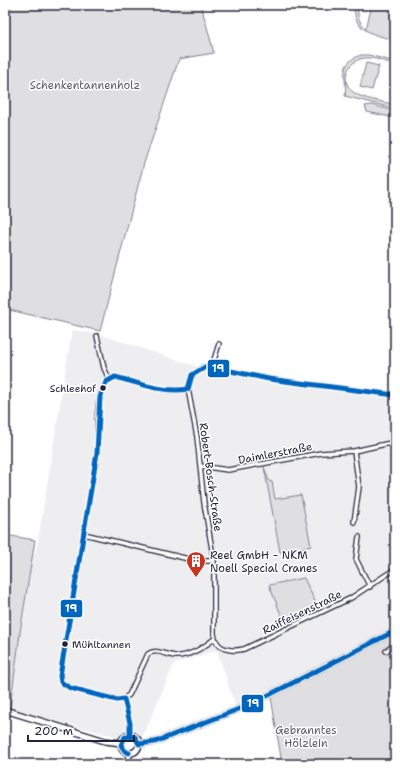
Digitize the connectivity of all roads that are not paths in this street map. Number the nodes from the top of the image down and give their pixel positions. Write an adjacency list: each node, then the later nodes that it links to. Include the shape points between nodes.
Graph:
1 (97, 336): 4 (street)
2 (219, 344): 3 (street)
3 (212, 366): 5 (street, via 196,370); 6 (street, via 268,379)
4 (109, 379): 5 (street, via 115,377 152,387 182,391); 11 (street, via 103,385 96,426 97,453)
5 (188, 389): 9 (street, Robert-Bosch-Straße)
6 (395, 395)
7 (395, 442): 8 (street, Daimlerstraße)
8 (354, 451): 9 (street, Daimlerstraße, via 321,453 228,470); 10 (street, via 359,487)
9 (200, 466): 13 (street, Robert-Bosch-Straße)
10 (354, 522)
11 (84, 534): 13 (street, via 196,561); 20 (street, via 61,682 70,688 117,700)
12 (359, 537): 15 (street, via 356,559)
13 (214, 561): 17 (street, Robert-Bosch-Straße)
14 (395, 569): 15 (street, Raiffeisenstraße)
15 (370, 587): 17 (street, Raiffeisenstraße, via 244,649 227,650)
16 (395, 631): 24 (street, via 249,705 155,742)
17 (214, 639): 20 (street, via 202,648 182,655 174,656 157,651 148,654 129,695)
18 (395, 644): 19 (street)
19 (386, 651)
20 (124, 699): 22 (street, via 130,723)
21 (5, 710): 23 (street, via 105,741)
22 (130, 736): 23 (street, via 123,738); 24 (street, via 137,739)
23 (121, 743): 25 (street, via 123,750)
24 (139, 744): 25 (street, via 135,751)
25 (129, 753): 26 (street)
26 (128, 764)

